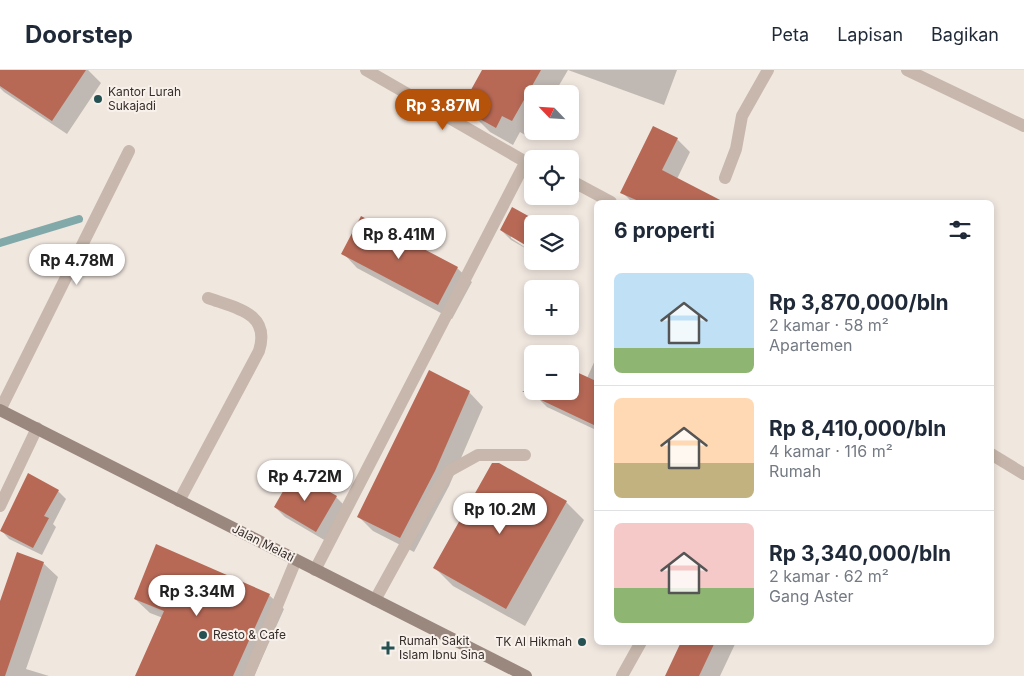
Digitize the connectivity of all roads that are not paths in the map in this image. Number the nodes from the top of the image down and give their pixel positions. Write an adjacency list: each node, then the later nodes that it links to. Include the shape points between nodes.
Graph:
1 (366, 70): 6 (street)
2 (768, 70): 8 (street, via 742,116 736,149)
3 (907, 70): 4 (street)
4 (1024, 126)
5 (129, 151): 12 (street)
6 (524, 161)
7 (524, 173): 20 (street)
8 (725, 178)
9 (579, 185): 10 (street)
10 (607, 200)
11 (208, 298): 17 (street, via 242,310 260,323 263,337 259,351)
12 (0, 410): 13 (street, Jalan Melati)
13 (37, 428): 17 (street, Jalan Melati); 18 (street)
14 (525, 456): 21 (street, via 478,455 449,471 428,502)
15 (994, 456): 16 (street)
16 (1024, 474)
17 (179, 501): 19 (street, Jalan Melati)
18 (0, 506)
19 (296, 560): 20 (street, Jalan Melati); 23 (street)
20 (315, 570): 21 (street, Jalan Melati)
21 (375, 600): 24 (street, Jalan Melati)
22 (638, 645): 25 (street)
23 (248, 676)
24 (526, 676)
25 (622, 676)

